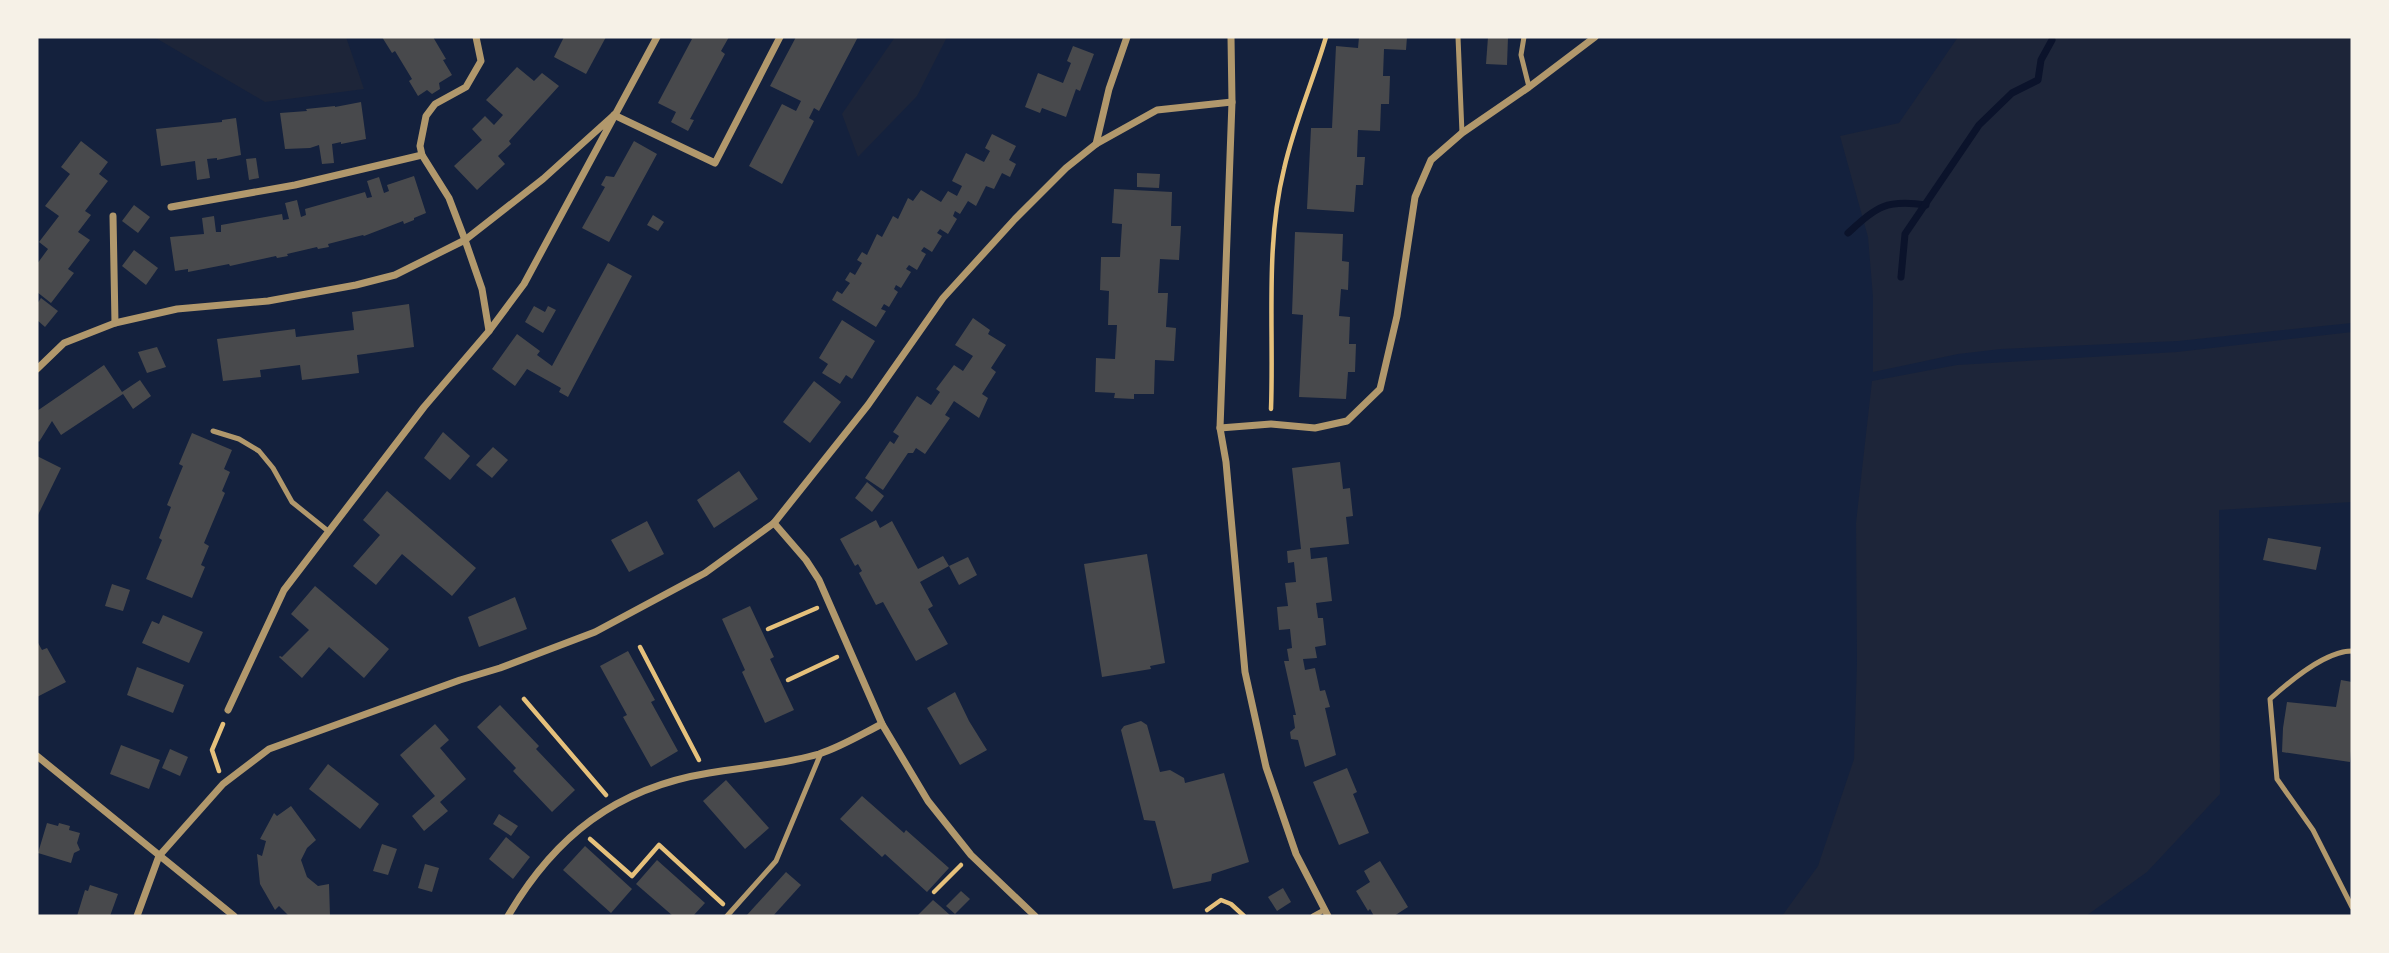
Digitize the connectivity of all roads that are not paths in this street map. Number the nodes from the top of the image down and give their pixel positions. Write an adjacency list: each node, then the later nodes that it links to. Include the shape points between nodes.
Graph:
1 (476, 37): 14 (street, via 481,61 466,87 435,104 426,116)
2 (657, 37): 11 (street)
3 (780, 37): 11 (street, via 715,163)
4 (1127, 37): 13 (street)
5 (1231, 37): 10 (street)
6 (1458, 37): 12 (lane)
7 (1524, 37): 9 (lane, via 1521,55)
8 (1595, 37): 9 (street)
9 (1530, 87): 12 (street)
10 (1231, 102): 13 (street, via 1157,110); 21 (street)
11 (614, 115): 17 (street); 19 (street, via 524,284)
12 (1462, 134): 21 (street, via 1431,160 1415,197 1397,316 1380,389 1347,421 1315,428 1271,424)
13 (1096, 144): 23 (street, via 1015,219 943,298)
14 (422, 155): 15 (street, via 295,185); 17 (street, via 449,198)
15 (171, 207)
16 (113, 216): 18 (street)
17 (465, 240): 18 (street, via 395,275 356,285 268,301 177,309); 19 (street, via 482,289)
18 (115, 323): 20 (street, via 64,343)
19 (489, 331): 24 (street)
20 (37, 369)
21 (1220, 428): 32 (street, via 1245,673 1266,767 1296,854)
22 (213, 431): 24 (lane, via 259,451 292,502)
23 (774, 523): 27 (street, via 806,560 830,602); 30 (street, via 705,573 595,632 269,749 223,784)
24 (328, 531): 26 (street, via 285,590)
25 (2352, 651): 31 (lane, via 2342,651 2299,674 2270,699 2277,779 2313,830)
26 (228, 710)
27 (882, 724): 28 (street); 37 (street, via 928,801 971,855)
28 (821, 753): 33 (lane, via 776,861); 36 (street, via 705,773 614,804 556,848)
29 (37, 756): 30 (street)
30 (159, 856): 34 (street); 35 (street)
31 (2352, 907)
32 (1326, 913): 38 (lane)
33 (729, 914)
34 (137, 916)
35 (234, 916)
36 (508, 916)
37 (1035, 916)
38 (1313, 916)

